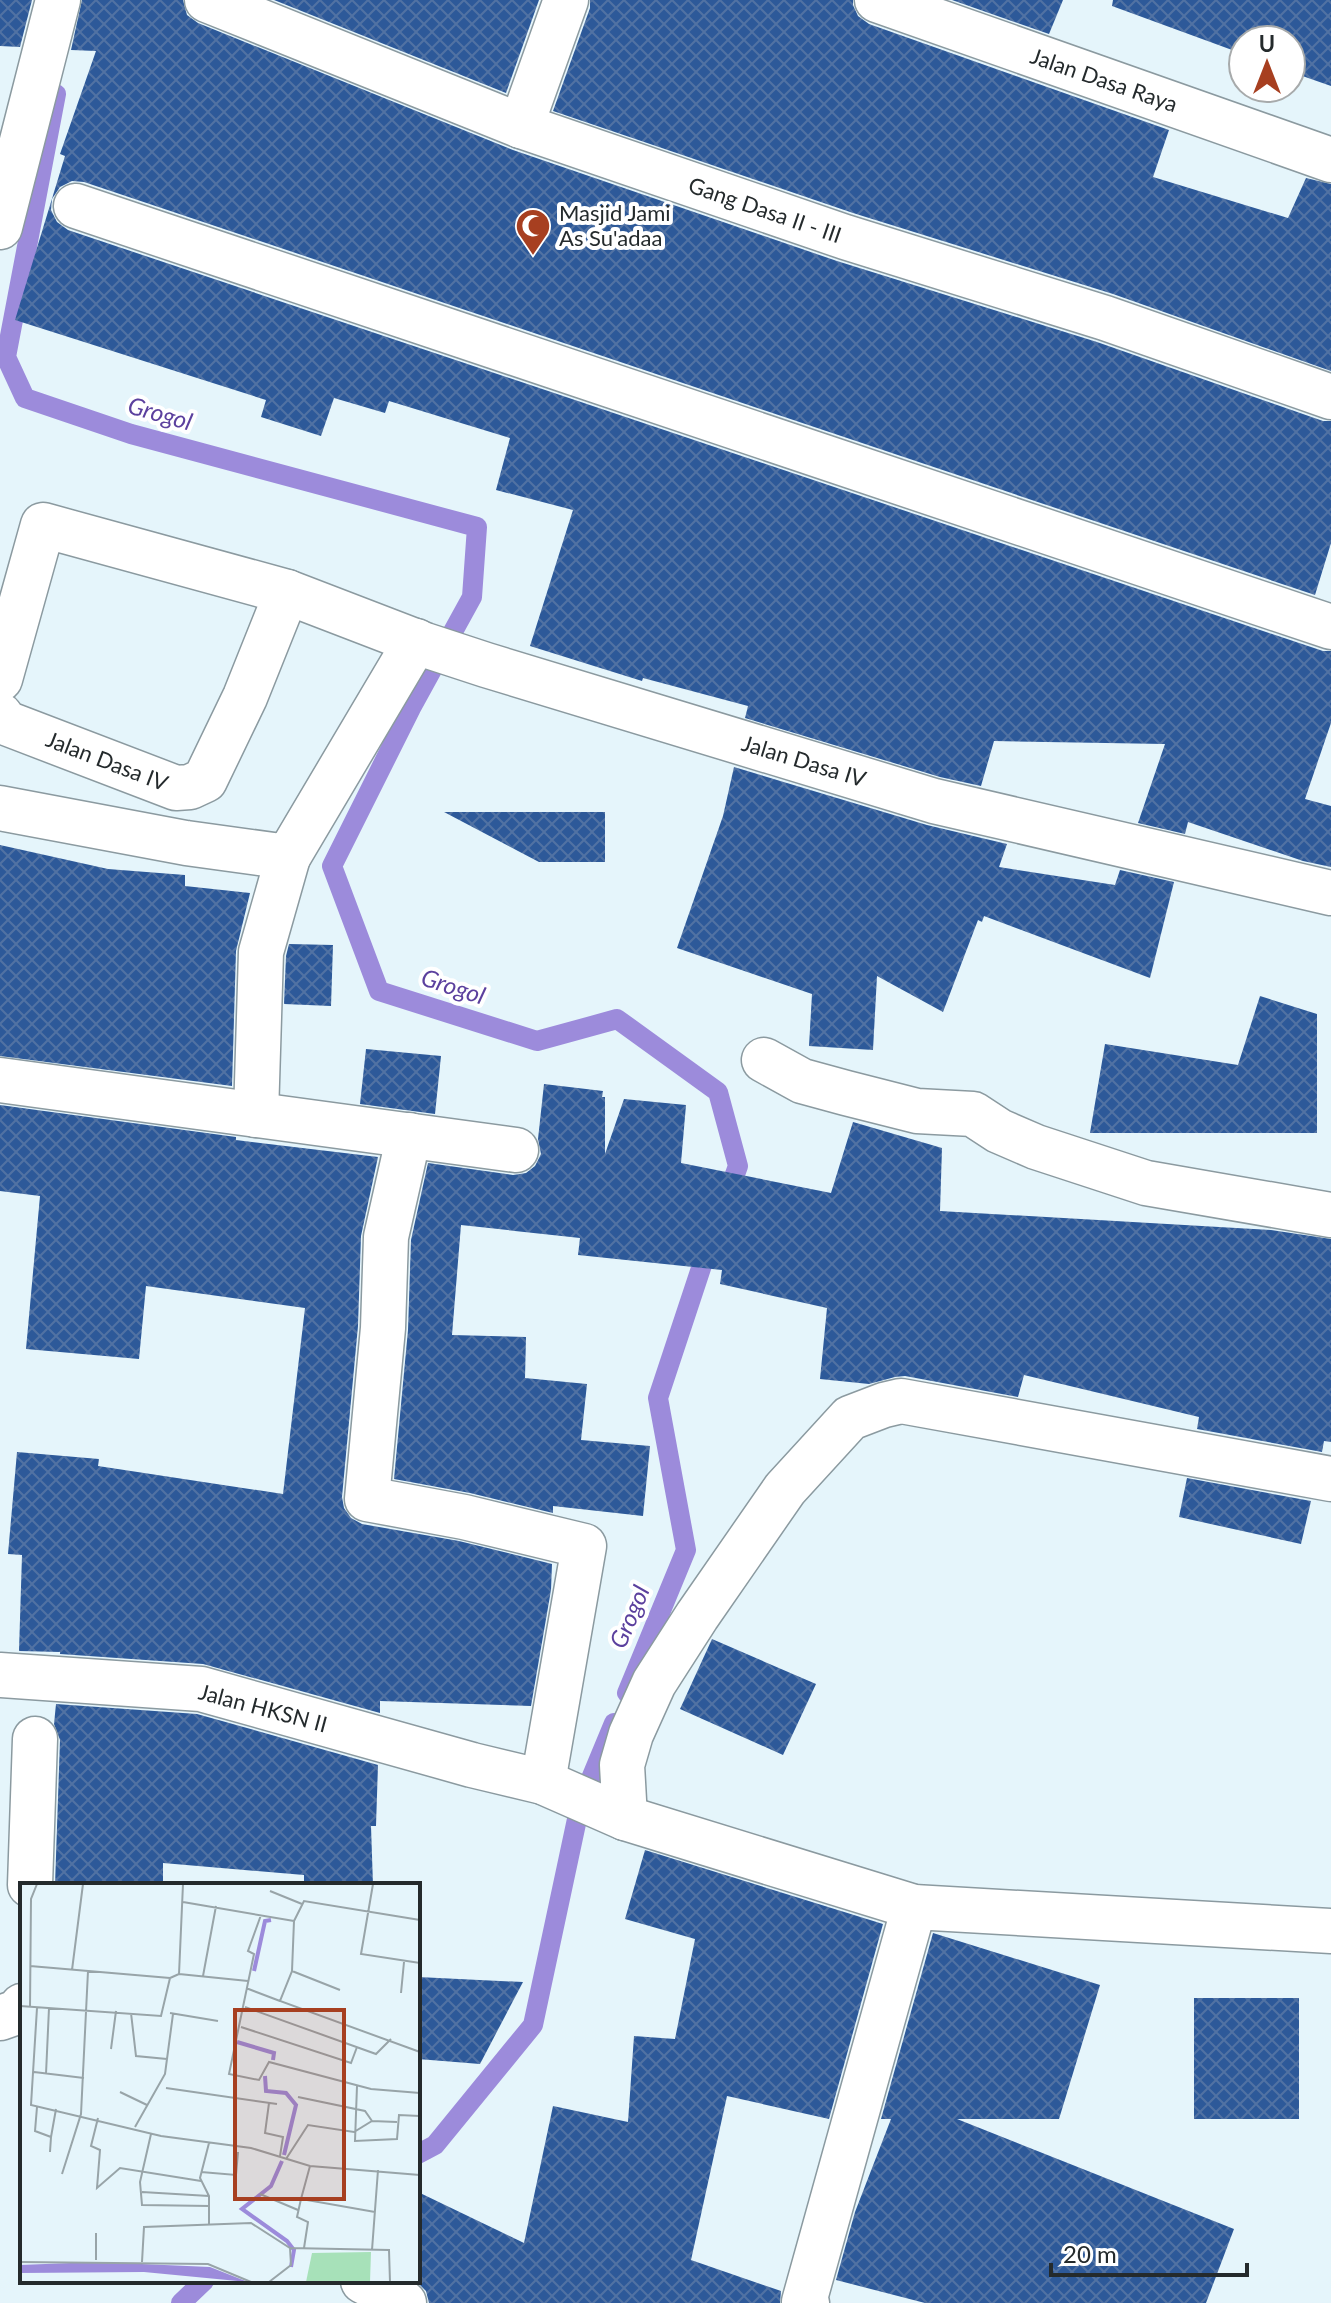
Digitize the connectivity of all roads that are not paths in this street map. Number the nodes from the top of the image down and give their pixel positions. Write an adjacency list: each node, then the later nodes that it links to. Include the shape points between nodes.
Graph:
1 (58, 0): 8 (street)
2 (207, 0): 5 (street, Gang Dasa II - III)
3 (566, 0): 5 (street)
4 (877, 0): 6 (street, Jalan Dasa Raya)
5 (521, 126): 9 (street, Gang Dasa II - III)
6 (1331, 160)
7 (76, 206): 11 (street)
8 (0, 227)
9 (1331, 397)
10 (287, 592): 12 (street, Jalan Dasa IV); 13 (street, Jalan Dasa IV, via 43,525); 14 (street, Jalan Dasa IV, via 205,780 190,787 176,788 6,723)
11 (1331, 627)
12 (421, 643): 16 (street); 17 (street, Jalan Dasa IV, via 934,801)
13 (0, 679)
14 (0, 715)
15 (0, 808): 16 (street)
16 (288, 857): 20 (street, via 261,952)
17 (1331, 893)
18 (764, 1060): 23 (street, via 802,1081 888,1104 973,1114 1036,1147 1146,1183)
19 (0, 1080): 20 (street)
20 (256, 1115): 21 (street)
21 (409, 1135): 22 (street); 27 (street, via 386,1237 367,1499 584,1546)
22 (516, 1150)
23 (1331, 1215)
24 (1331, 1479): 28 (street, via 901,1401 850,1418 785,1489 654,1683 631,1734)
25 (0, 1675): 27 (street, Jalan HKSN II, via 201,1689)
26 (35, 1739): 29 (street)
27 (551, 1786): 28 (street, Jalan HKSN II)
28 (614, 1813): 30 (street, Jalan HKSN II)
29 (30, 1883)
30 (914, 1907): 31 (street, Jalan HKSN II); 36 (street)
31 (1331, 1931)
32 (20, 2008): 33 (street)
33 (0, 2018)
34 (367, 2283): 35 (street)
35 (404, 2303)
36 (805, 2303)

